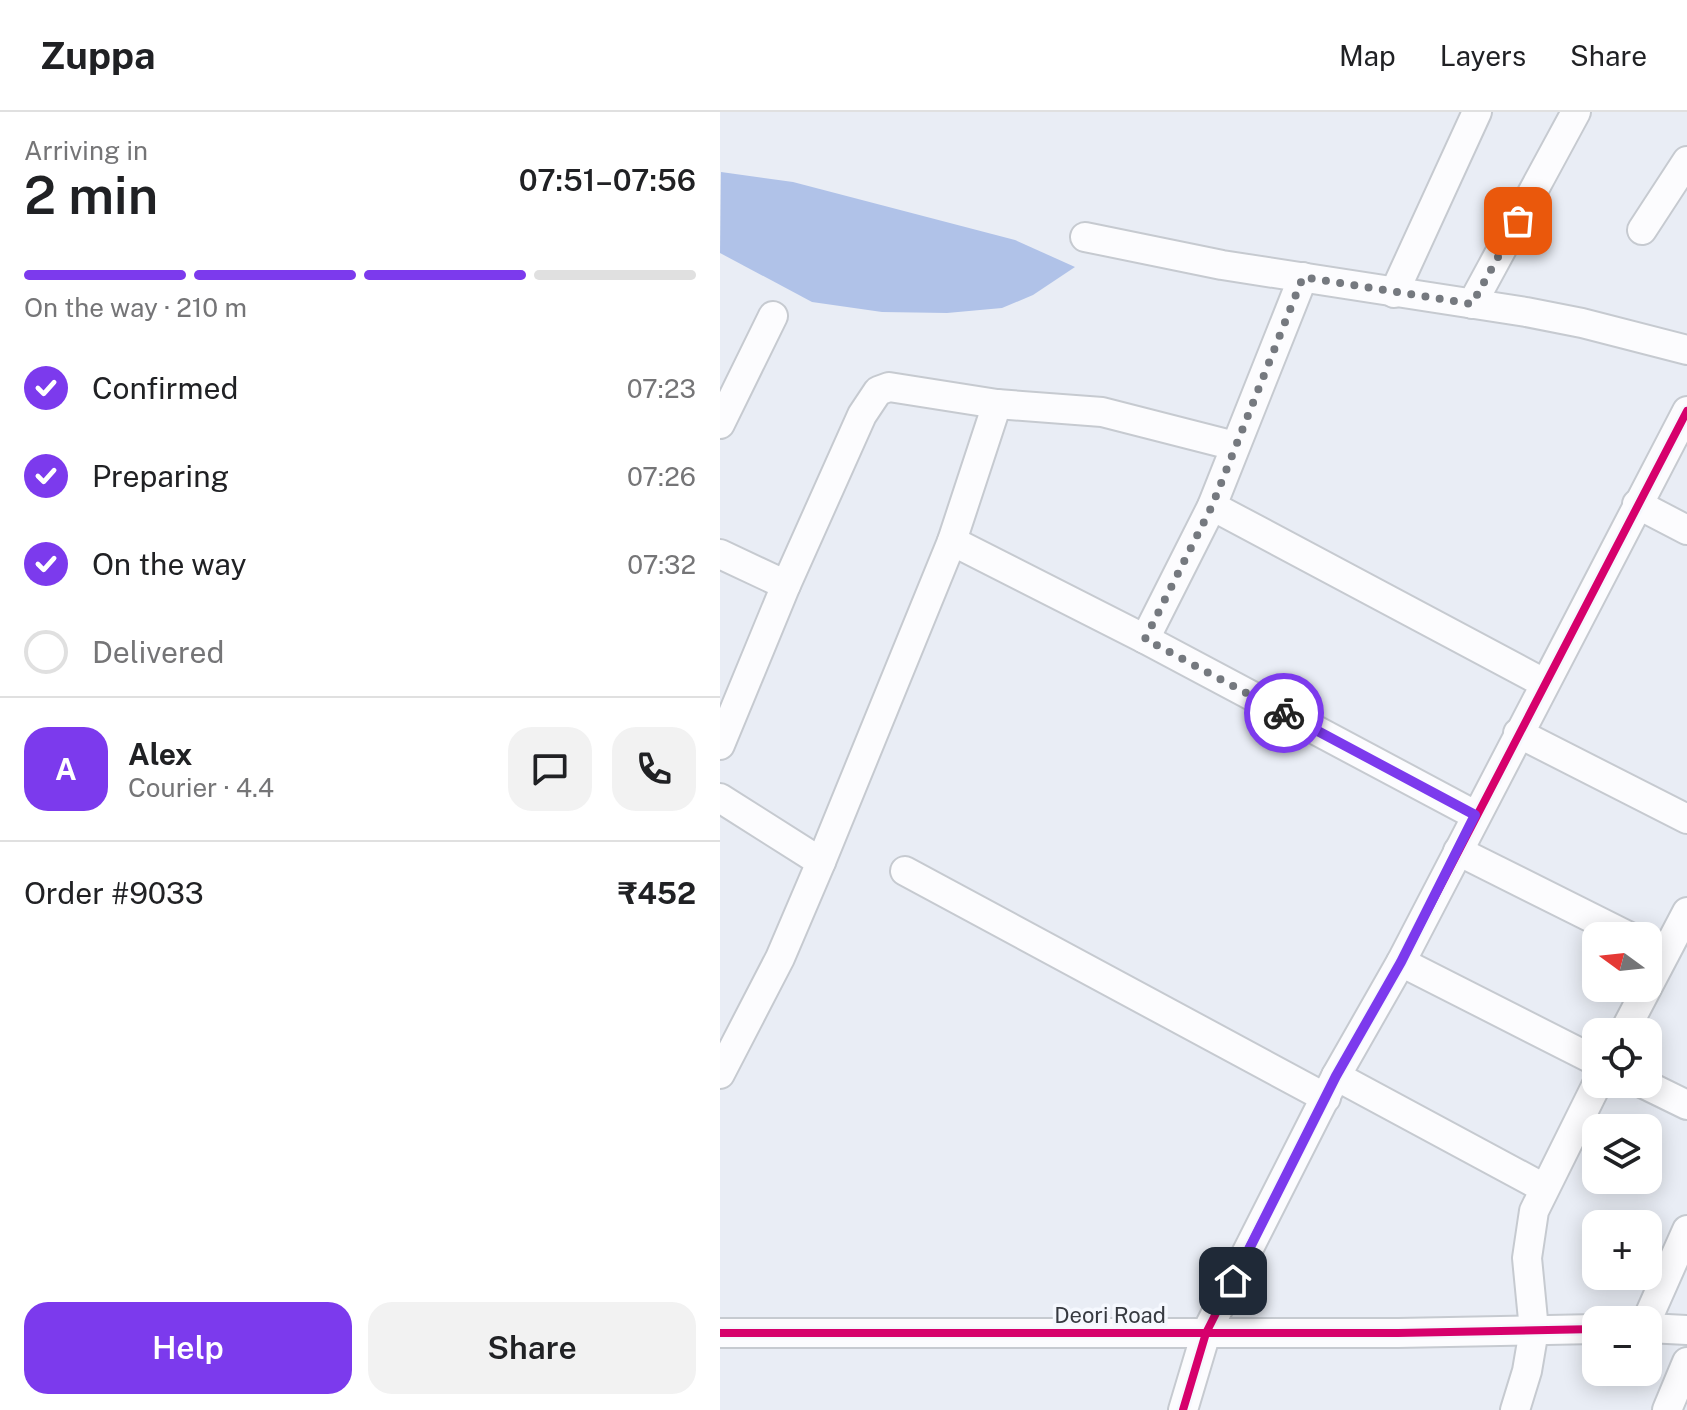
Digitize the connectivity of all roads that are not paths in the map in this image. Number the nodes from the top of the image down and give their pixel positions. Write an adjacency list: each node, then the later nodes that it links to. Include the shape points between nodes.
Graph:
1 (1477, 112): 7 (street)
2 (1576, 112): 8 (street)
3 (1687, 161): 4 (street)
4 (1642, 230)
5 (1085, 237): 6 (street)
6 (1303, 277): 7 (street); 15 (street)
7 (1394, 293): 8 (street)
8 (1472, 304): 10 (street, via 1582,323)
9 (773, 316): 11 (street)
10 (1687, 350)
11 (729, 384): 14 (street)
12 (997, 404): 15 (street, via 1102,412); 20 (street); 22 (street, via 889,387 878,391 862,415)
13 (1687, 411): 16 (street)
14 (720, 424)
15 (1235, 446): 18 (street)
16 (1677, 456): 17 (street)
17 (1637, 504): 19 (street); 24 (street)
18 (1212, 506): 23 (street); 24 (street)
19 (1687, 530)
20 (952, 541): 23 (street); 31 (street)
21 (720, 554): 22 (street)
22 (786, 585): 26 (street)
23 (1145, 639): 28 (street)
24 (1544, 683): 25 (street)
25 (1518, 733): 28 (street); 29 (street)
26 (720, 745)
27 (720, 798): 31 (street)
28 (1475, 815): 30 (street)
29 (1687, 819)
30 (1458, 851): 34 (street); 36 (street)
31 (821, 862): 38 (street, via 780,958)
32 (905, 871): 39 (street)
33 (1687, 912): 35 (street)
34 (1600, 922)
35 (1662, 944)
36 (1401, 962): 37 (street); 39 (street)
37 (1582, 1054)
38 (723, 1063)
39 (1331, 1087): 43 (street); 51 (street)
40 (1662, 1093): 42 (street)
41 (1590, 1098): 43 (street)
42 (1687, 1105)
43 (1544, 1188): 48 (street, via 1534,1211 1527,1258)
44 (1687, 1230): 45 (street)
45 (1653, 1306)
46 (1582, 1329): 48 (street, Deori Road)
47 (1662, 1329): 49 (street)
48 (1534, 1330): 51 (street, Deori Road); 54 (street)
49 (1687, 1330)
50 (720, 1333): 51 (street, Deori Road)
51 (1206, 1333): 53 (street)
52 (1687, 1362): 55 (street)
53 (1183, 1410)
54 (1515, 1410)
55 (1667, 1410)

